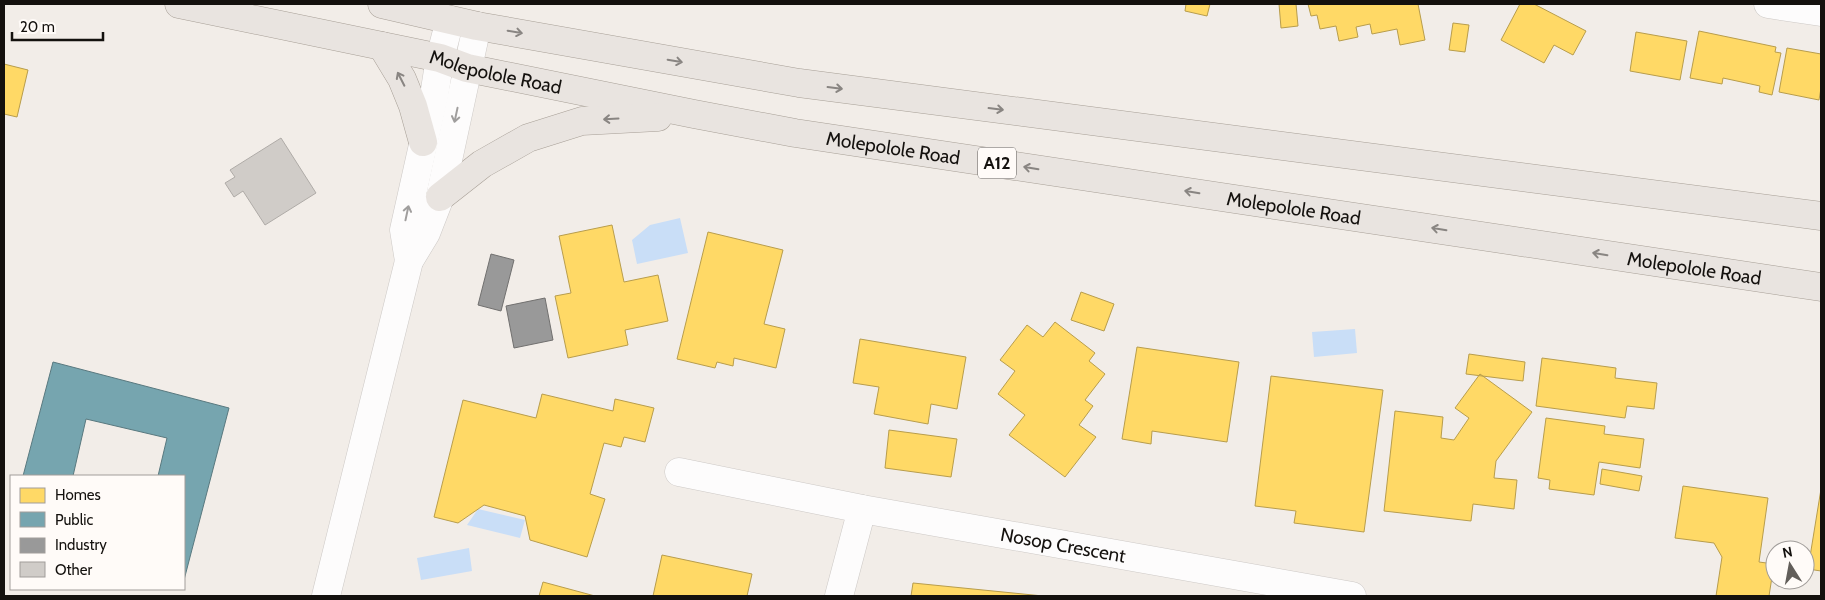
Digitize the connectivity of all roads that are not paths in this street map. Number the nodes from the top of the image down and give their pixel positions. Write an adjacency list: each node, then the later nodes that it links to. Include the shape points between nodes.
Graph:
1 (179, 4): 7 (main road, Molepolole Road / A12)
2 (382, 4): 5 (main road)
3 (1768, 4): 4 (street)
4 (1821, 12)
5 (450, 20): 6 (main road); 8 (street)
6 (477, 26): 9 (street); 13 (main road, one-way to 13, via 799,83)
7 (382, 46): 8 (main road, Molepolole Road / A12); 11 (main road, one-way to 7, via 402,79)
8 (440, 58): 9 (main road, Molepolole Road / A12); 11 (street)
9 (467, 68): 10 (main road, Molepolole Road / A12); 12 (street, one-way to 12)
10 (694, 114): 12 (main road, one-way to 12, via 582,121 528,138 482,164); 15 (main road, Molepolole Road / A12, one-way to 10, via 795,133)
11 (423, 142): 14 (street, one-way to 11, via 404,230)
12 (440, 197): 14 (street, via 426,233)
13 (1821, 216)
14 (409, 261): 18 (street)
15 (1821, 287)
16 (679, 472): 17 (street, Nosop Crescent)
17 (862, 509): 19 (street); 20 (street, Nosop Crescent)
18 (326, 596)
19 (839, 596)
20 (1352, 596)

